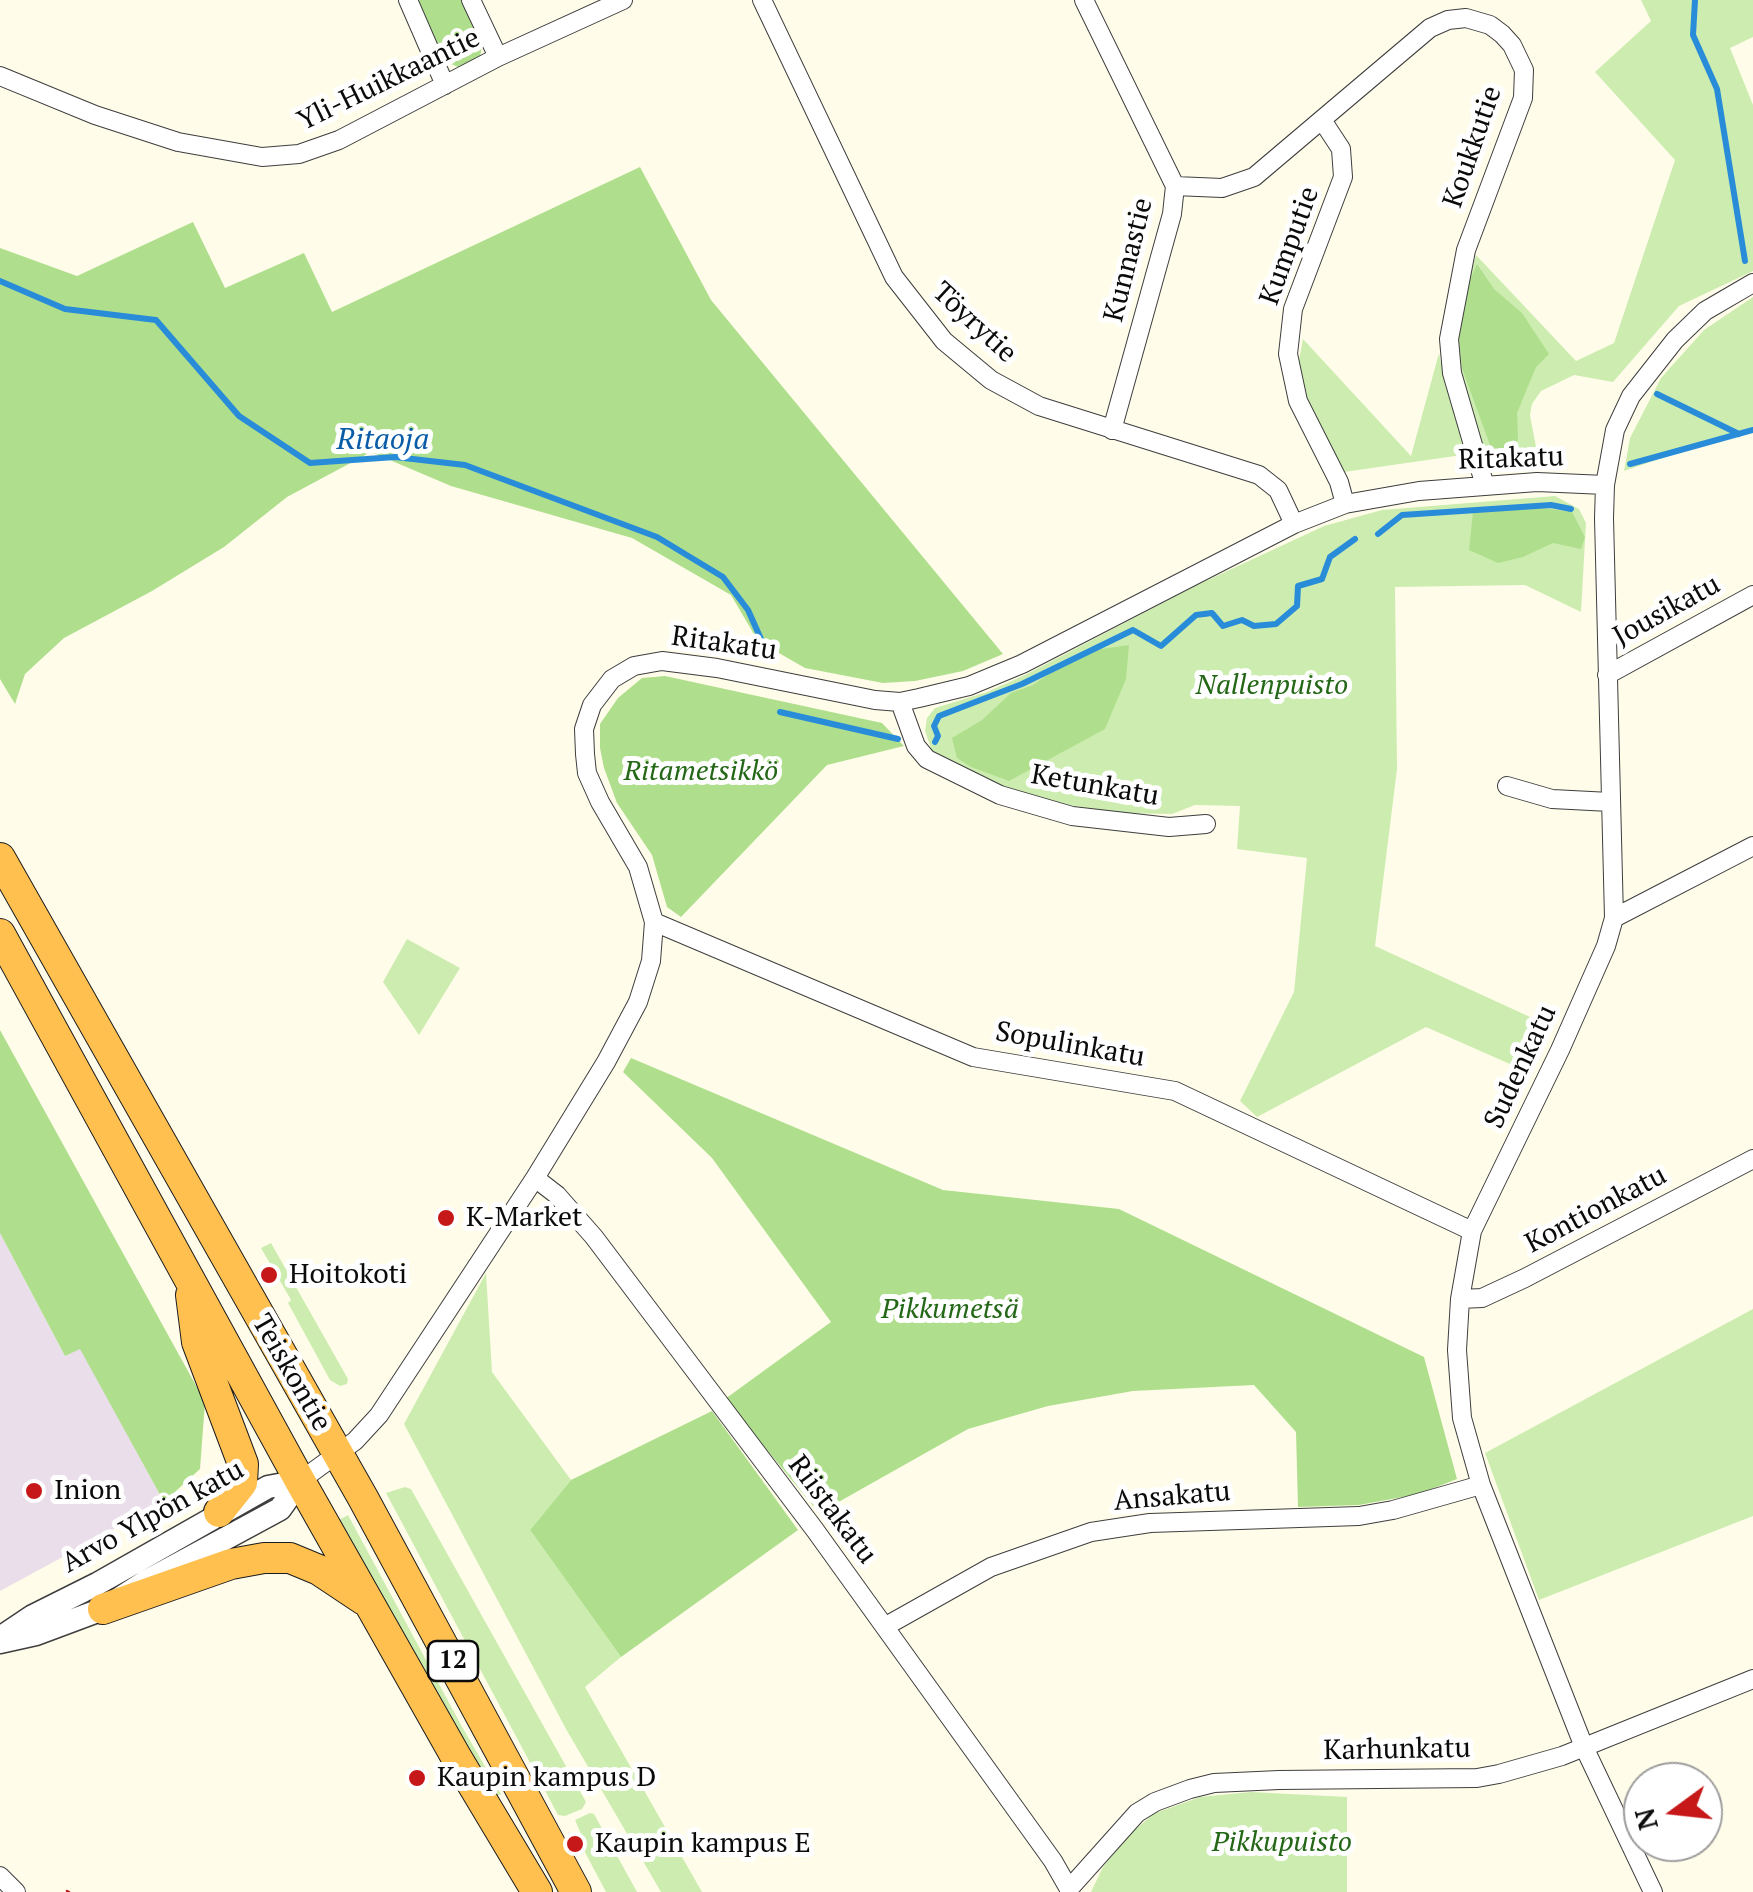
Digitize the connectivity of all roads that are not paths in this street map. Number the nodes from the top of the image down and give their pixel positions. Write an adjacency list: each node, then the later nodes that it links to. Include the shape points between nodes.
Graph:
1 (408, 0): 8 (street)
2 (471, 0): 6 (street)
3 (622, 0): 6 (street, Yli-Huikkaantie)
4 (762, 0): 12 (street, Töyrytie, via 908,299 991,380 1039,406)
5 (1084, 0): 10 (street, Kunnastie)
6 (498, 57): 8 (street, Yli-Huikkaantie)
7 (0, 76): 8 (street, Yli-Huikkaantie, via 178,142 262,157 299,154 339,140)
8 (444, 85)
9 (1322, 120): 10 (street, Koukkutie, via 1238,184); 14 (street, Koukkutie, via 1448,20 1490,25 1520,58 1523,98 1466,250 1449,339); 15 (street, Kumputie, via 1341,149 1343,177 1293,309 1288,354 1298,401)
10 (1175, 186): 12 (street, Kunnastie)
11 (1753, 283): 13 (street, Sudenkatu, via 1692,323 1631,396)
12 (1112, 430): 16 (street, Töyrytie, via 1259,475 1278,490)
13 (1605, 485): 14 (street, Ritakatu); 18 (street, Sudenkatu)
14 (1484, 486): 15 (street, Ritakatu)
15 (1345, 504): 16 (street, Ritakatu)
16 (1294, 524): 19 (street, Ritakatu, via 1022,664 969,686)
17 (1753, 594): 18 (street, Jousikatu)
18 (1608, 675): 21 (street, Sudenkatu)
19 (900, 702): 22 (street, Ketunkatu, via 927,759 1010,798 1072,816 1169,828); 26 (street, Ritakatu, via 678,662 648,662 612,679 584,729 587,774 638,867)
20 (1508, 786): 21 (street, via 1552,798)
21 (1610, 802): 25 (street, Sudenkatu)
22 (1206, 824)
23 (1753, 846): 25 (street)
24 (0, 858): 33 (highway, Teiskontie / 12)
25 (1614, 918): 30 (street, Sudenkatu, via 1560,1050)
26 (654, 922): 29 (street, Ritakatu, via 638,1002); 30 (street, Sopulinkatu, via 973,1057 1175,1091)
27 (0, 934): 31 (highway, Teiskontie / 12)
28 (1753, 1159): 32 (street, Kontionkatu, via 1525,1278 1482,1298)
29 (535, 1178): 33 (street, Ritakatu, via 380,1415); 39 (street, Riistakatu, via 594,1237)
30 (1472, 1231): 32 (street, Sudenkatu)
31 (188, 1278): 34 (highway, Teiskontie / 12); 36 (highway, via 197,1342 243,1464 242,1483)
32 (1460, 1298): 35 (street, Sudenkatu, via 1460,1406)
33 (337, 1454): 34 (street, Ritakatu); 47 (highway, Teiskontie / 12)
34 (300, 1481): 36 (street, Arvo Ylpön katu, via 268,1487); 37 (highway, Teiskontie / 12); 38 (street, Arvo Ylpön katu, via 280,1509)
35 (1480, 1485): 39 (street, Ansakatu, via 1359,1516 1150,1523 1091,1532 991,1567); 42 (street, Sudenkatu)
36 (220, 1512): 40 (street, Arvo Ylpön katu)
37 (370, 1605): 38 (highway, via 290,1558 230,1564); 46 (highway, Teiskontie / 12)
38 (103, 1609): 40 (street, Arvo Ylpön katu)
39 (886, 1626): 44 (street, Riistakatu)
40 (0, 1640)
41 (1753, 1680): 42 (street, Karhunkatu)
42 (1584, 1748): 44 (street, Karhunkatu, via 1477,1778 1190,1788 1137,1814); 48 (street, Sudenkatu)
43 (0, 1876): 45 (street)
44 (1069, 1890)
45 (16, 1892)
46 (537, 1892)
47 (576, 1892)
48 (1653, 1892)

